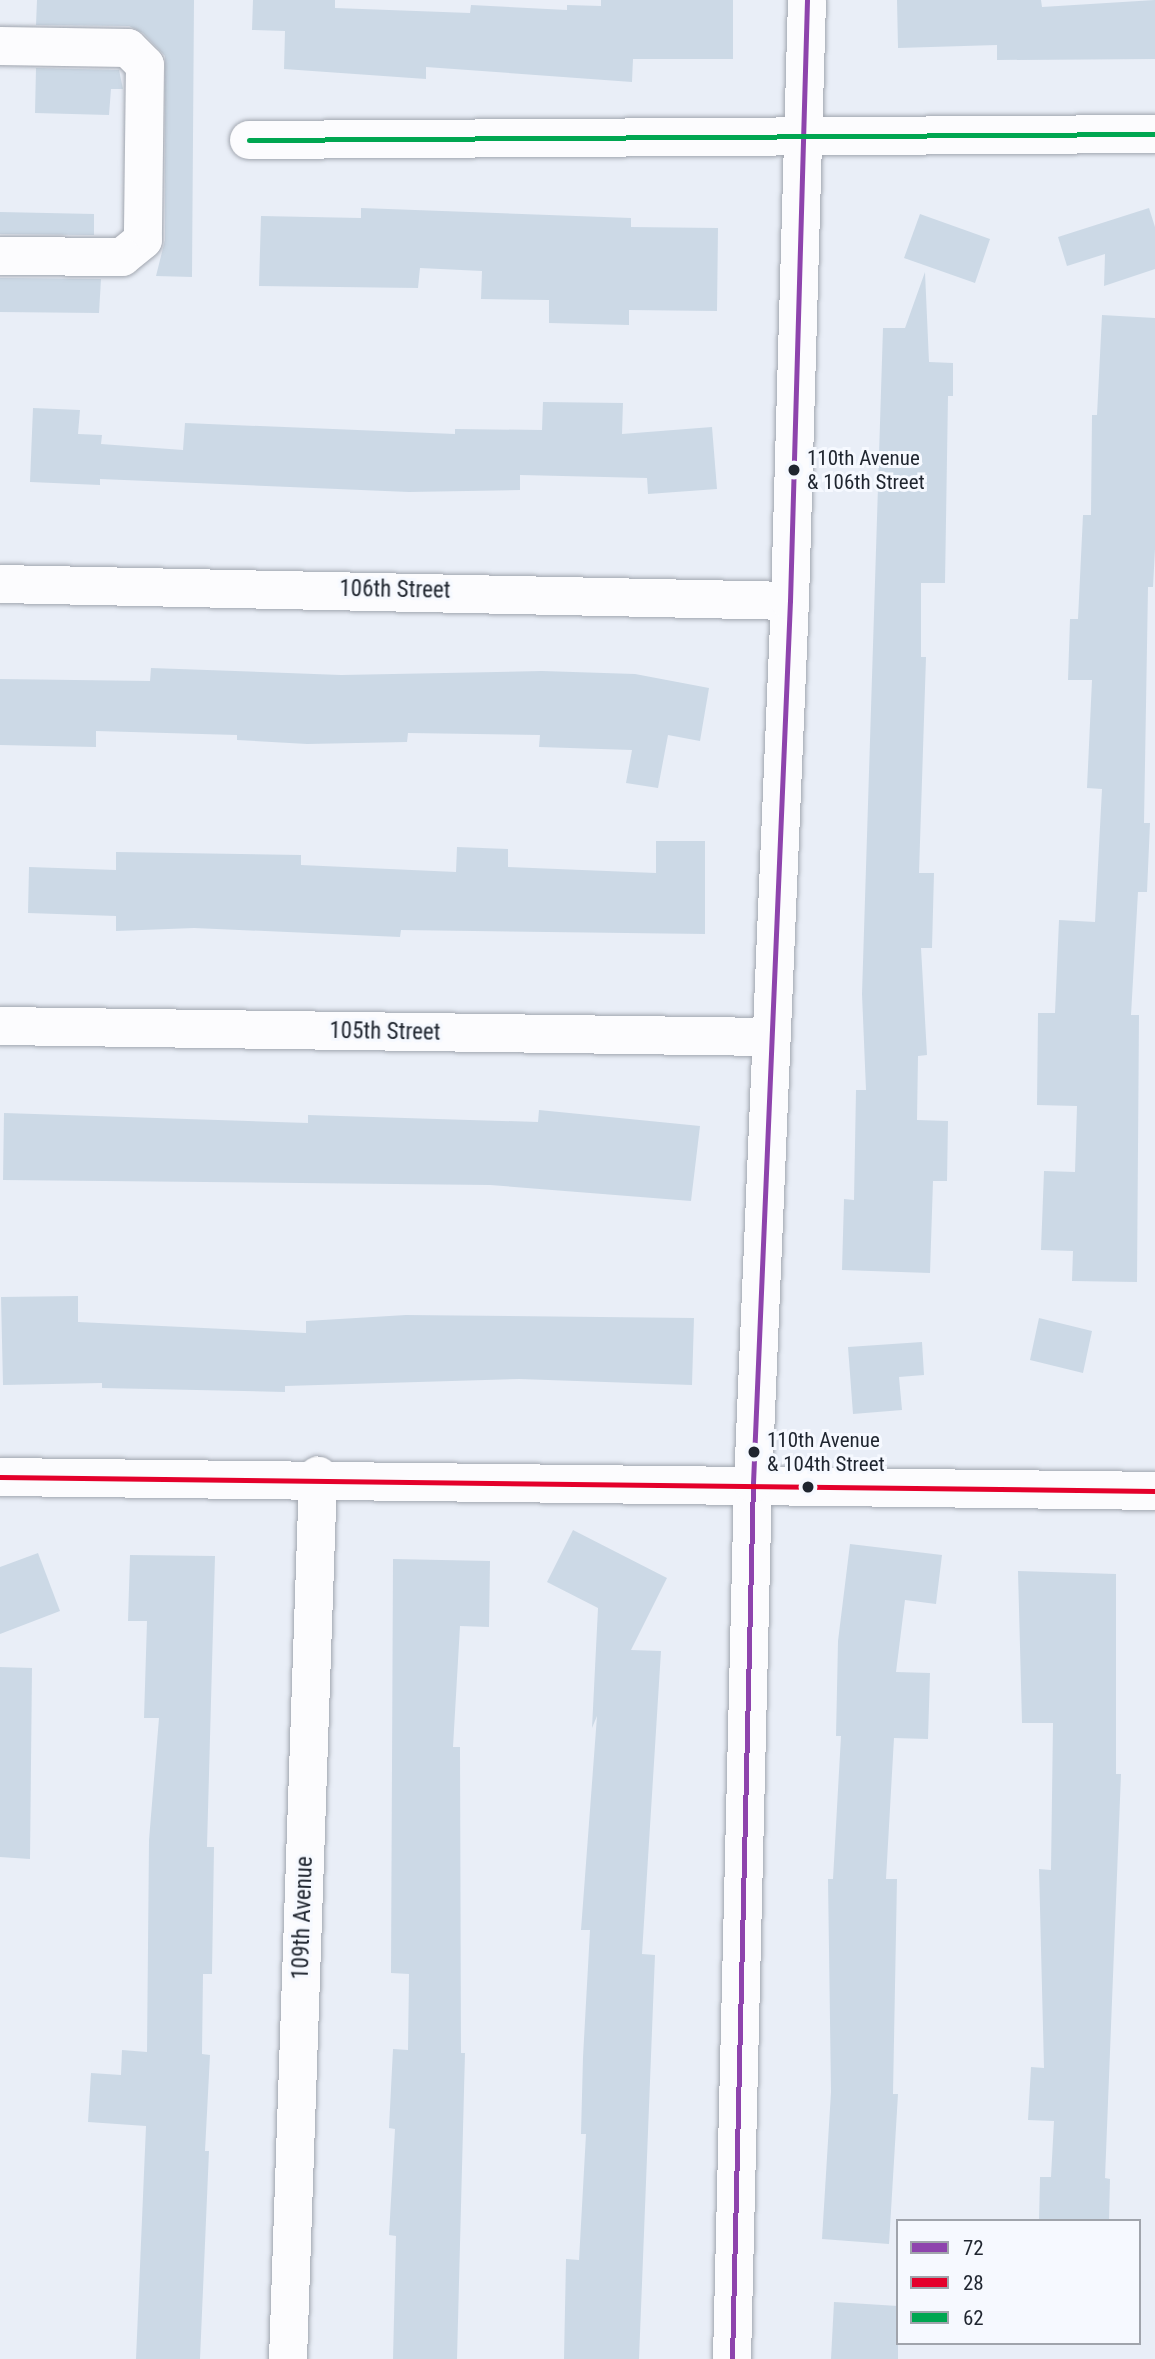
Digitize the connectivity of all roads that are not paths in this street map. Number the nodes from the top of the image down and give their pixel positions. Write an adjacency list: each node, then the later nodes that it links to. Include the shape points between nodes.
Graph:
1 (807, 0): 4 (street)
2 (0, 46): 6 (street, via 128,48 145,65 143,240 122,257)
3 (1155, 134): 4 (street)
4 (804, 138): 5 (street); 8 (street)
5 (249, 140)
6 (0, 256)
7 (0, 584): 8 (street, 106th Street)
8 (790, 601): 10 (street)
9 (0, 1026): 10 (street, 105th Street)
10 (770, 1037): 13 (street)
11 (318, 1476): 12 (street); 13 (street); 15 (street, 109th Avenue)
12 (0, 1477)
13 (753, 1483): 14 (street); 16 (street)
14 (1155, 1490)
15 (288, 2359)
16 (732, 2359)

